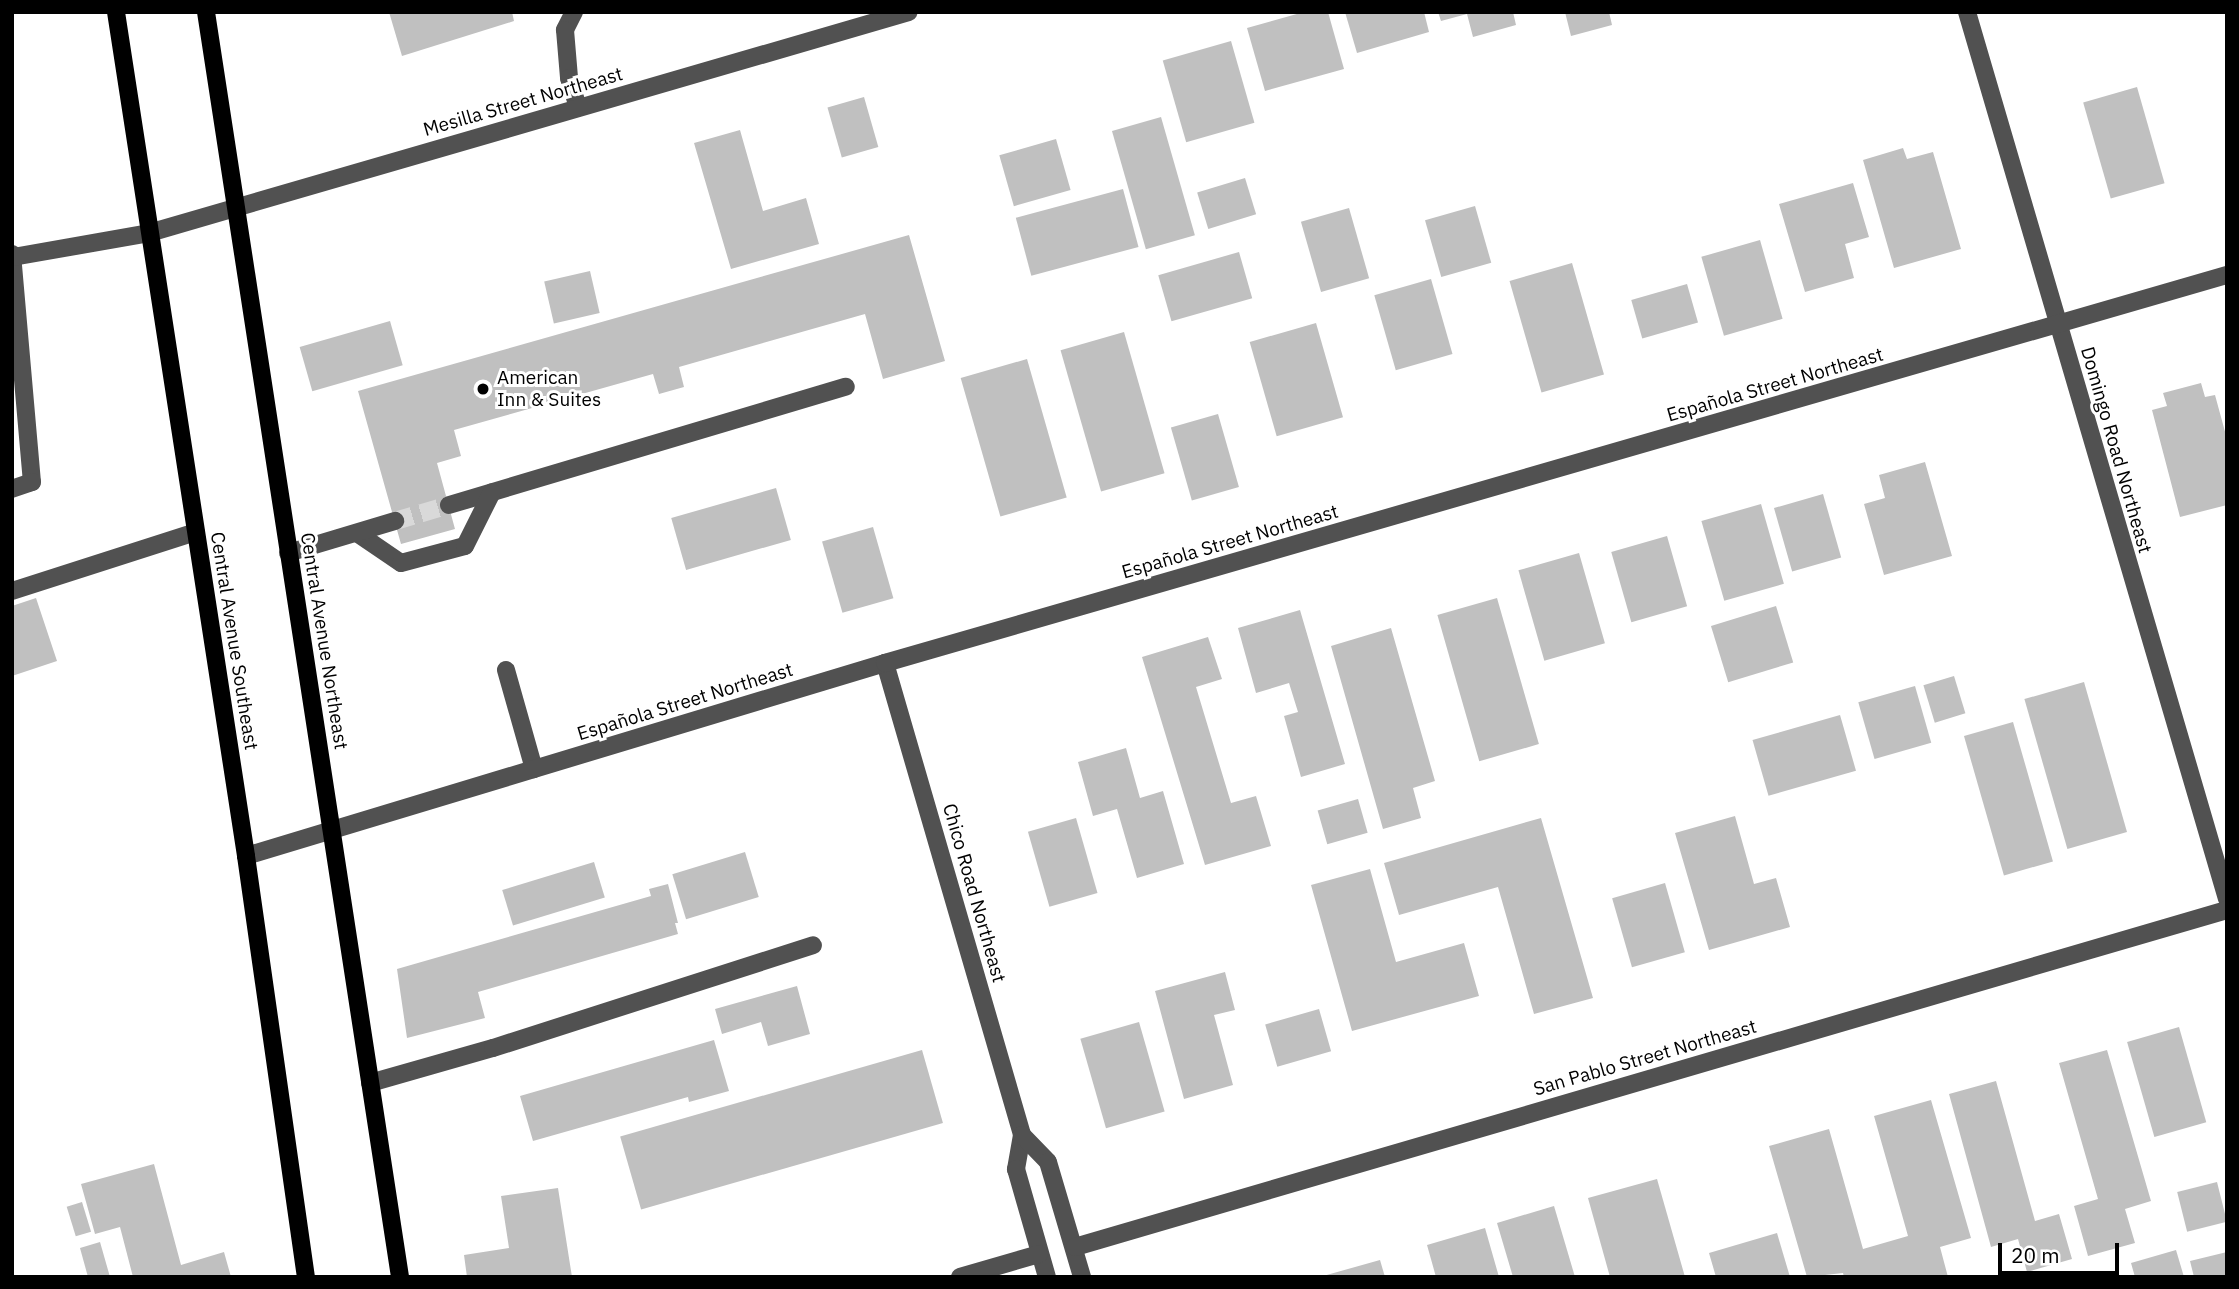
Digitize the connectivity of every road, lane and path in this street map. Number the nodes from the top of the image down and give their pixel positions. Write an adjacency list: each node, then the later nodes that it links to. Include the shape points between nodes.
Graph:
1 (116, 12): 8 (main road, Central Avenue Southeast)
2 (206, 12): 7 (main road, Central Avenue Northeast)
3 (574, 12): 6 (street, via 565,30 569,78)
4 (909, 12): 6 (street, Mesilla Street Northeast)
5 (1967, 12): 11 (street, Domingo Road Northeast)
6 (579, 108): 7 (street, Mesilla Street Northeast)
7 (234, 207): 8 (street, Mesilla Street Northeast); 19 (main road, Central Avenue Northeast)
8 (149, 233): 9 (street, Mesilla Street Northeast); 17 (main road, Central Avenue Southeast)
9 (13, 255): 13 (street, via 32,482)
10 (2227, 275): 11 (street, Española Street Northeast)
11 (2058, 325): 21 (street, Española Street Northeast); 26 (street, Domingo Road Northeast)
12 (846, 387): 14 (street)
13 (12, 489)
14 (492, 492): 15 (street); 18 (street, via 465,545 401,563)
15 (449, 505)
16 (395, 521): 18 (street)
17 (196, 532): 20 (street); 25 (main road, Central Avenue Southeast)
18 (357, 533): 19 (street)
19 (288, 553): 24 (main road, Central Avenue Northeast)
20 (12, 591)
21 (886, 663): 23 (street, Española Street Northeast); 30 (street, Chico Road Northeast)
22 (506, 670): 23 (street)
23 (534, 769): 24 (street, Española Street Northeast)
24 (332, 830): 25 (street, Española Street Northeast); 29 (main road, Central Avenue Northeast)
25 (246, 856): 33 (main road, Central Avenue Southeast)
26 (2227, 899)
27 (2227, 910): 31 (street, San Pablo Street Northeast)
28 (813, 945): 29 (street)
29 (370, 1083): 34 (main road, Central Avenue Northeast)
30 (1022, 1135): 31 (street, Chico Road Northeast, via 1048,1162); 32 (street, Chico Road Northeast, via 1016,1169)
31 (1075, 1247): 37 (street, Chico Road Northeast)
32 (1040, 1254): 35 (street); 36 (street, Chico Road Northeast)
33 (306, 1277)
34 (400, 1277)
35 (960, 1277)
36 (1047, 1277)
37 (1082, 1277)

